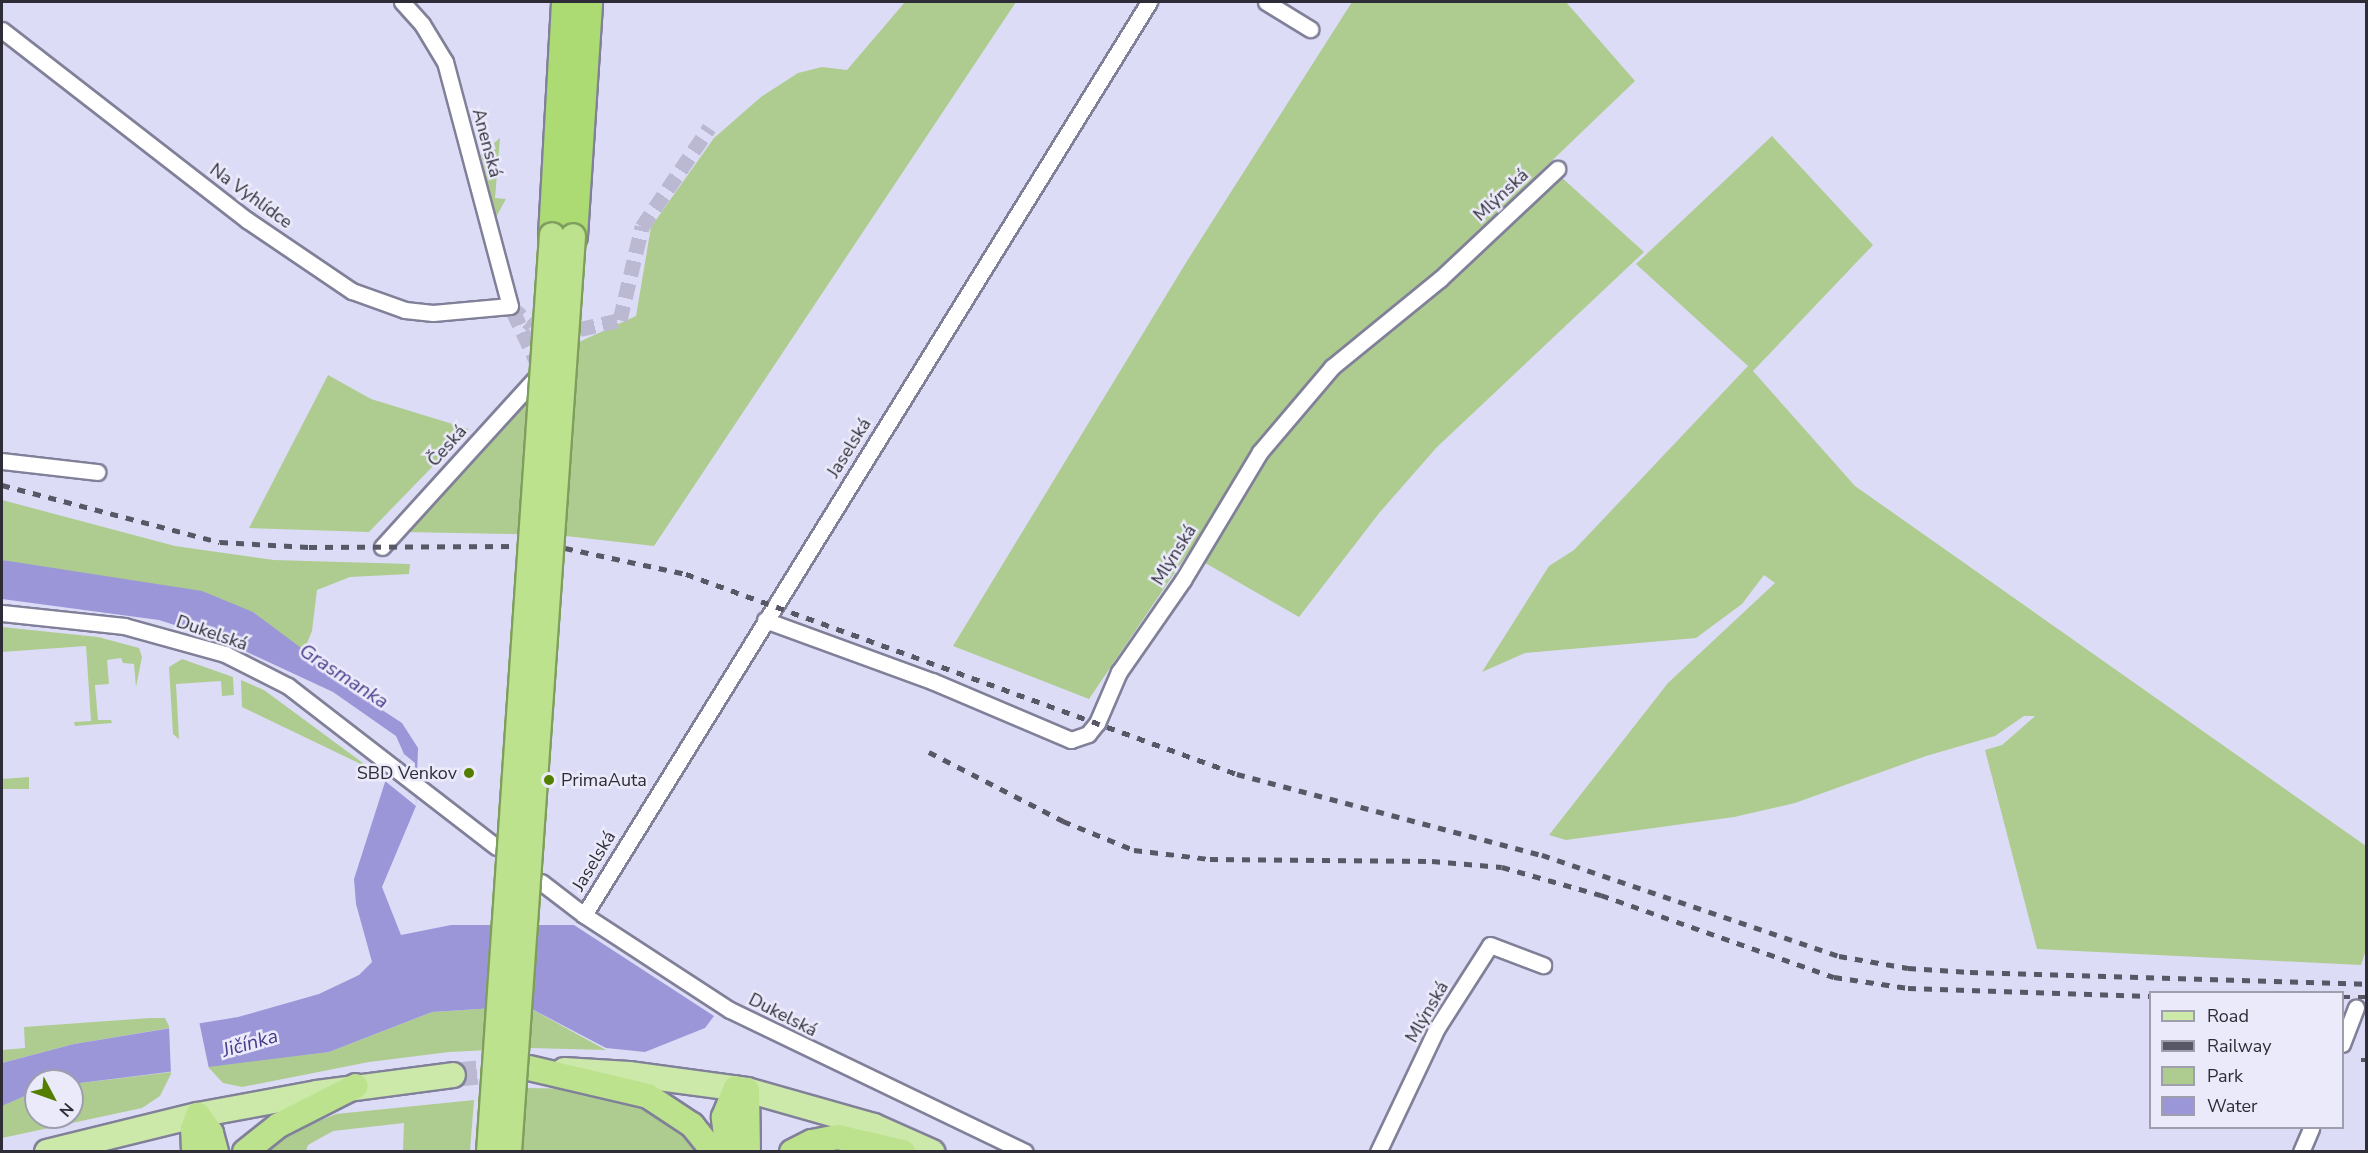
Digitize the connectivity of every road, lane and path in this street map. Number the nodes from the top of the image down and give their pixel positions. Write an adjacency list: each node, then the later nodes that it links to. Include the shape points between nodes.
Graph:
1 (402, 2): 10 (street, Anenská, via 422,24 445,62)
2 (566, 2): 9 (highway)
3 (588, 2): 9 (highway)
4 (1149, 2): 16 (street, Jaselská)
5 (1266, 2): 6 (street)
6 (1310, 29)
7 (2, 30): 10 (street, Na Vyhlídce, via 247,220 352,291 405,310 433,313)
8 (1557, 169): 16 (street, Mlýnská, via 1440,279 1332,367 1260,452 1183,580 1119,672 1097,723 1088,734 1071,740 932,681)
9 (562, 236): 33 (highway, bridge); 34 (highway, bridge)
10 (510, 306)
11 (541, 372): 14 (street, Česká)
12 (2, 460): 13 (street)
13 (97, 472)
14 (382, 547)
15 (2, 613): 17 (street, Dukelská, via 124,626 225,654 288,686)
16 (765, 620): 19 (street, Jaselská)
17 (496, 847)
18 (541, 882): 19 (street, Dukelská)
19 (584, 915): 41 (street, Dukelská, via 730,1010)
20 (1543, 965): 42 (street, Mlýnská, via 1490,945 1437,1028)
21 (2356, 1008): 22 (street)
22 (2344, 1041)
23 (529, 1068): 26 (main road, via 629,1074); 35 (highway, via 648,1096 692,1125)
24 (453, 1075): 25 (main road)
25 (356, 1086): 27 (main road); 32 (highway, via 279,1125)
26 (742, 1089): 36 (highway, via 724,1117); 37 (highway); 40 (main road, via 874,1126)
27 (198, 1115): 29 (main road); 30 (highway); 31 (highway, via 211,1133)
28 (2311, 1129): 43 (street)
29 (47, 1152)
30 (194, 1152)
31 (216, 1152)
32 (245, 1152)
33 (489, 1152)
34 (509, 1152)
35 (714, 1152)
36 (728, 1152)
37 (748, 1152)
38 (792, 1152): 39 (highway, via 812,1142 838,1137)
39 (903, 1152)
40 (932, 1152)
41 (1025, 1152)
42 (1377, 1152)
43 (2301, 1152)

